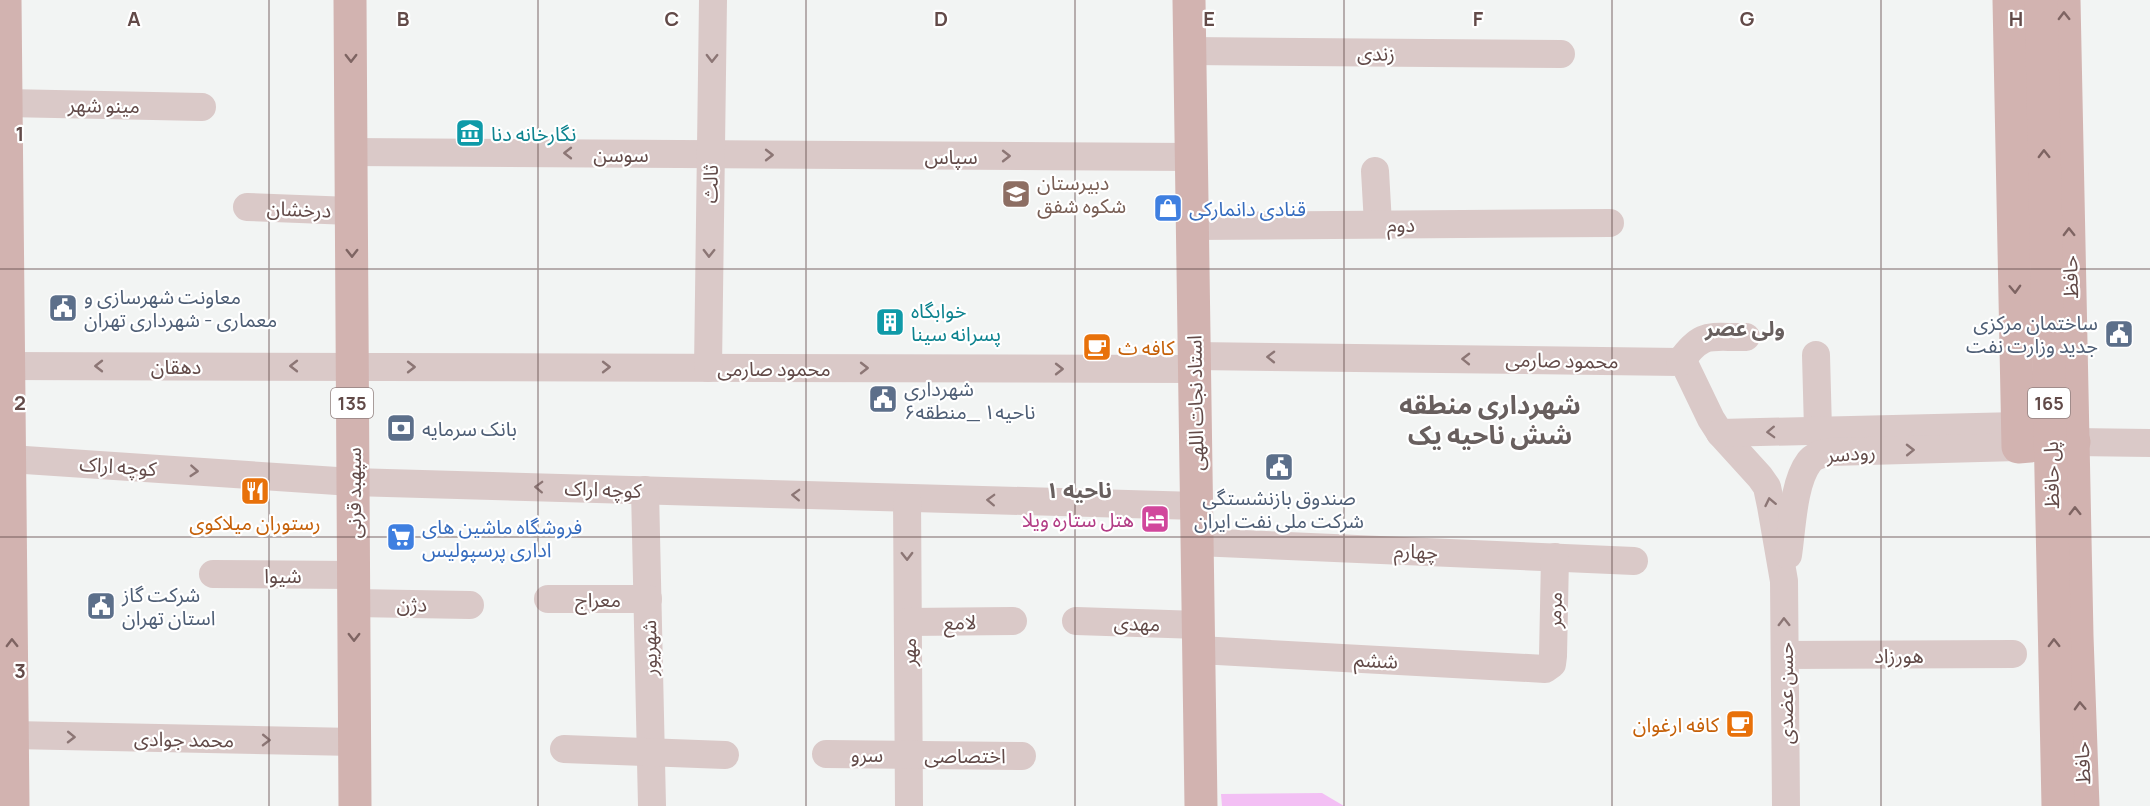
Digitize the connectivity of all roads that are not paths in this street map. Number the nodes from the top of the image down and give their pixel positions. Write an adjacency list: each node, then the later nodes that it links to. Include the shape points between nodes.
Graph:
1 (5, 0): 12 (main road)
2 (350, 0): 14 (main road, سپهبد قرنی / 135, one-way to 14)
3 (713, 0): 15 (street, ثالث, one-way to 15)
4 (1189, 0): 8 (main road, استاد نجات اللهی)
5 (2009, 0): 10 (main road)
6 (2041, 0): 72 (main road, پل حافظ / 165, one-way to 6, bridge)
7 (2064, 0): 11 (main road, حافظ / 165, one-way to 7)
8 (1190, 51): 9 (street, زندی); 16 (main road, استاد نجات اللهی)
9 (1561, 54)
10 (2010, 92): 11 (main road, via 2015,71 2030,59 2040,58 2058,65); 18 (main road)
11 (2066, 93): 19 (main road, حافظ / 165)
12 (6, 103): 13 (street, مینو شهر); 29 (main road)
13 (202, 107)
14 (351, 152): 15 (street, سوسن, one-way to 14); 21 (main road, سپهبد قرنی / 135)
15 (711, 154): 16 (street, سپاس, one-way to 16); 31 (street, ثالث, one-way to 31)
16 (1192, 158): 24 (main road, استاد نجات اللهی)
17 (1376, 171): 23 (street)
18 (2012, 182): 19 (main road, via 2018,199 2034,208 2060,200); 34 (main road, one-way to 34)
19 (2068, 182): 35 (main road, حافظ / 165, one-way to 19)
20 (247, 207): 21 (street, درخشان)
21 (351, 211): 30 (main road, سپهبد قرنی / 135, one-way to 30)
22 (1610, 223): 23 (street, دوم)
23 (1378, 224): 24 (street, دوم)
24 (1192, 226): 27 (main road, استاد نجات اللهی)
25 (1746, 338): 28 (street, via 1702,338)
26 (1816, 355): 32 (street)
27 (1195, 362): 28 (street, محمود صارمی, one-way to 27); 31 (street, محمود صارمی, one-way to 27); 41 (main road, استاد نجات اللهی)
28 (1680, 362): 33 (street, via 1690,373)
29 (4, 366): 30 (street, دهقان, one-way to 29); 37 (main road)
30 (352, 367): 31 (street, محمود صارمی, one-way to 31); 38 (main road, سپهبد قرنی / 135)
31 (708, 368)
32 (1818, 430): 33 (street, رودسر, one-way to 33); 34 (street, رودسر)
33 (1720, 433): 46 (street, one-way to 33, via 1767,487)
34 (2018, 436): 35 (main road); 46 (street, رودسر, one-way to 34, via 1798,488 1809,462 1817,455)
35 (2074, 442): 36 (street); 73 (main road, حافظ / 165, one-way to 35)
36 (2150, 443)
37 (7, 480): 38 (street, کوچه اراک, one-way to 38); 58 (main road, one-way to 37)
38 (352, 482): 39 (street, کوچه اراک, one-way to 38); 47 (main road, سپهبد قرنی / 135)
39 (645, 490): 40 (street, کوچه اراک, one-way to 39); 49 (street, شهریور)
40 (907, 498): 41 (street, کوچه اراک, one-way to 40); 53 (street, مهر, one-way to 53)
41 (1197, 506): 42 (main road, استاد نجات اللهی)
42 (1197, 542): 43 (street, چهارم); 54 (main road, استاد نجات اللهی)
43 (1555, 557): 44 (street, چهارم); 57 (street, مرمر)
44 (1634, 561)
45 (213, 574): 47 (street, شیوا)
46 (1784, 581): 56 (street, حسن عضدی, one-way to 46)
47 (354, 589): 50 (street, دژن); 59 (main road, سپهبد قرنی / 135, one-way to 59)
48 (548, 599): 49 (street, معراج)
49 (648, 600): 61 (street, شهریور)
50 (470, 605)
51 (1013, 621): 53 (street, لامع)
52 (1076, 621): 54 (street, مهدی)
53 (908, 622): 64 (street, مهر)
54 (1199, 638): 57 (street, ششم, via 1545,669); 70 (main road, استاد نجات اللهی)
55 (2013, 654): 56 (street, هورزاد)
56 (1785, 655): 71 (street, حسن عضدی)
57 (1552, 664)
58 (13, 735): 59 (street, محمد جوادی, one-way to 59); 66 (main road)
59 (355, 742): 67 (main road, سپهبد قرنی / 135)
60 (564, 749): 61 (street)
61 (651, 752): 63 (street); 68 (street, شهریور)
62 (826, 754): 64 (street, سرو)
63 (725, 755)
64 (909, 755): 65 (street, اختصاصی); 69 (street, مهر)
65 (1022, 756)
66 (13, 806)
67 (355, 806)
68 (652, 806)
69 (909, 806)
70 (1201, 806)
71 (1786, 806)
72 (2058, 806)
73 (2083, 806)

